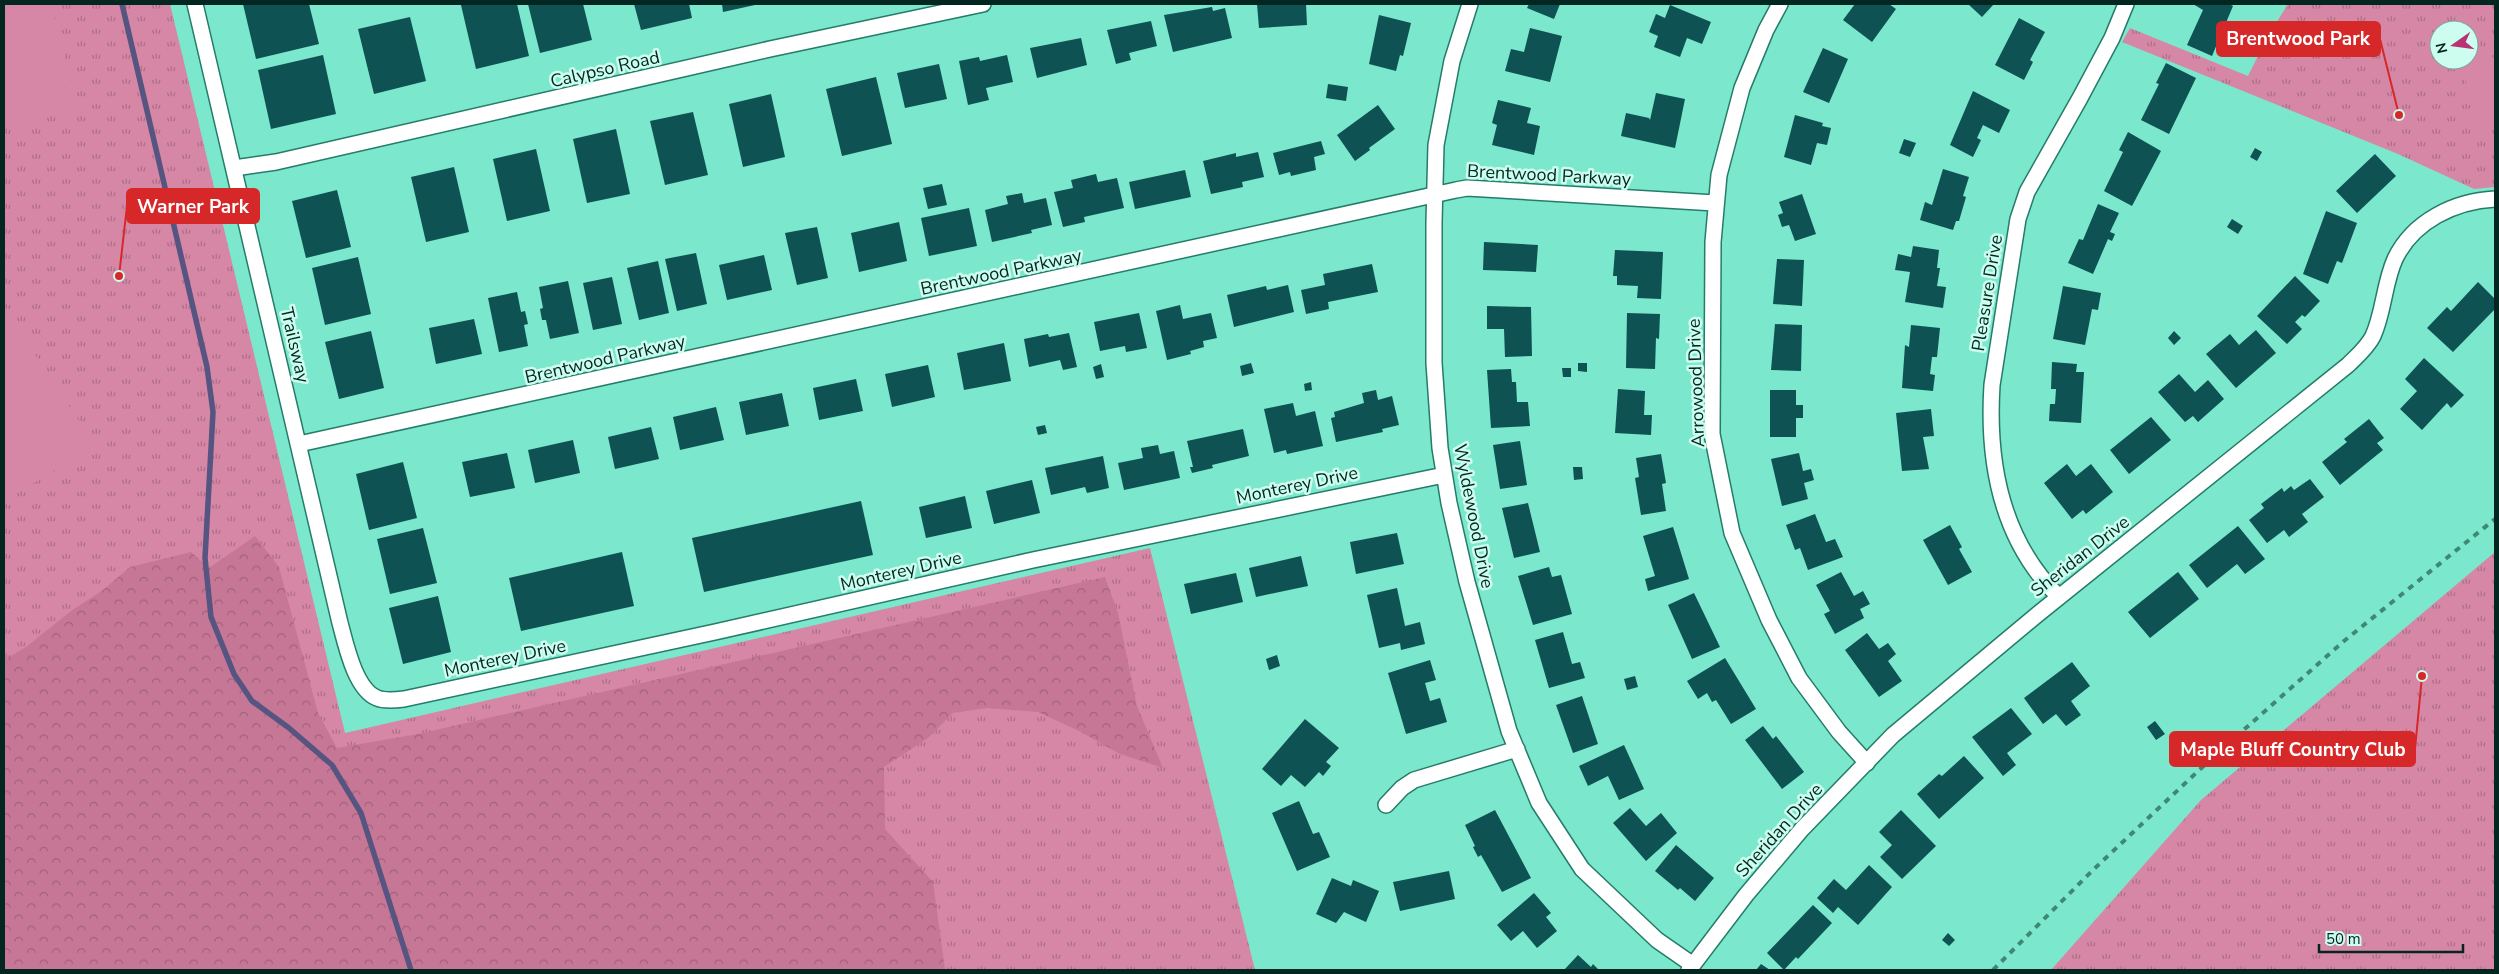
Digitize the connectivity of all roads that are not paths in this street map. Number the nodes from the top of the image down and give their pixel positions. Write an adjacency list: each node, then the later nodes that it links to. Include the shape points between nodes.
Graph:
1 (195, 4): 6 (street, Trailsway)
2 (983, 4): 6 (street, Calypso Road, via 770,49 276,162)
3 (1470, 4): 7 (street, Wyldewood Drive, via 1452,62 1436,145)
4 (1780, 4): 9 (street, Arrowood Drive, via 1742,88 1719,175)
5 (2121, 6): 12 (street, Pleasure Drive, via 2112,38 2027,192 2018,219 1992,385 1994,461 2005,509 2027,560)
6 (234, 168): 10 (street, Trailsway)
7 (1435, 196): 9 (street, Brentwood Parkway, via 1467,188); 10 (street, Brentwood Parkway); 11 (street, Wyldewood Drive, via 1434,362)
8 (2495, 199): 12 (street, Sheridan Drive, via 2451,208 2430,217 2395,259 2373,335 2366,347 2348,365)
9 (1715, 203): 15 (street, Arrowood Drive, via 1712,434 1732,533 1769,620 1799,678)
10 (299, 444): 13 (street, Trailsway, via 343,633)
11 (1444, 475): 13 (street, Monterey Drive, via 1051,556 404,699 378,699); 14 (street, Wyldewood Drive, via 1466,582)
12 (2059, 597): 15 (street, Sheridan Drive, via 1893,735)
13 (367, 692)
14 (1517, 749): 16 (street, via 1414,780); 17 (street, Wyldewood Drive, via 1539,803 1582,869 1657,940)
15 (1867, 763): 17 (street, Sheridan Drive, via 1802,829)
16 (1386, 805)
17 (1691, 967)

